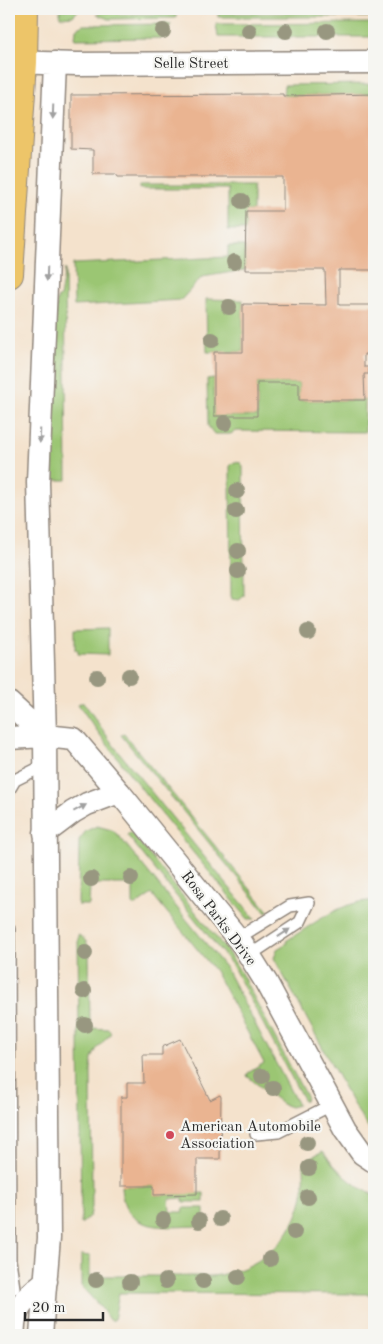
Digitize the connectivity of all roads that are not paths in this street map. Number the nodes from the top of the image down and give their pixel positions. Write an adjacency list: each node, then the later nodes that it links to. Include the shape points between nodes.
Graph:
1 (24, 9): 2 (main road)
2 (16, 62): 4 (street, Selle Street); 5 (main road)
3 (374, 62): 4 (street, Selle Street)
4 (55, 63): 7 (street, one-way to 7, via 38,482)
5 (9, 274)
6 (9, 703): 7 (street)
7 (45, 736): 8 (street, Rosa Parks Drive); 9 (street); 11 (street, Rosa Parks Drive, via 74,739)
8 (9, 738)
9 (45, 765): 10 (lane, via 15,780); 12 (street)
10 (9, 790)
11 (119, 792): 12 (street, one-way to 11, via 87,804); 14 (street, Rosa Parks Drive)
12 (45, 833): 18 (street, via 49,1228)
13 (9, 929): 19 (lane, via 10,1260)
14 (244, 946): 14 (lane, one-way to 14, via 300,922 308,903 290,906); 15 (street, Rosa Parks Drive)
15 (331, 1105): 16 (lane, via 278,1132); 17 (street, Rosa Parks Drive, via 352,1140)
16 (256, 1134)
17 (374, 1161)
18 (46, 1282): 19 (street); 21 (street)
19 (16, 1290): 20 (street, via 20,1305)
20 (14, 1335)
21 (41, 1335)

